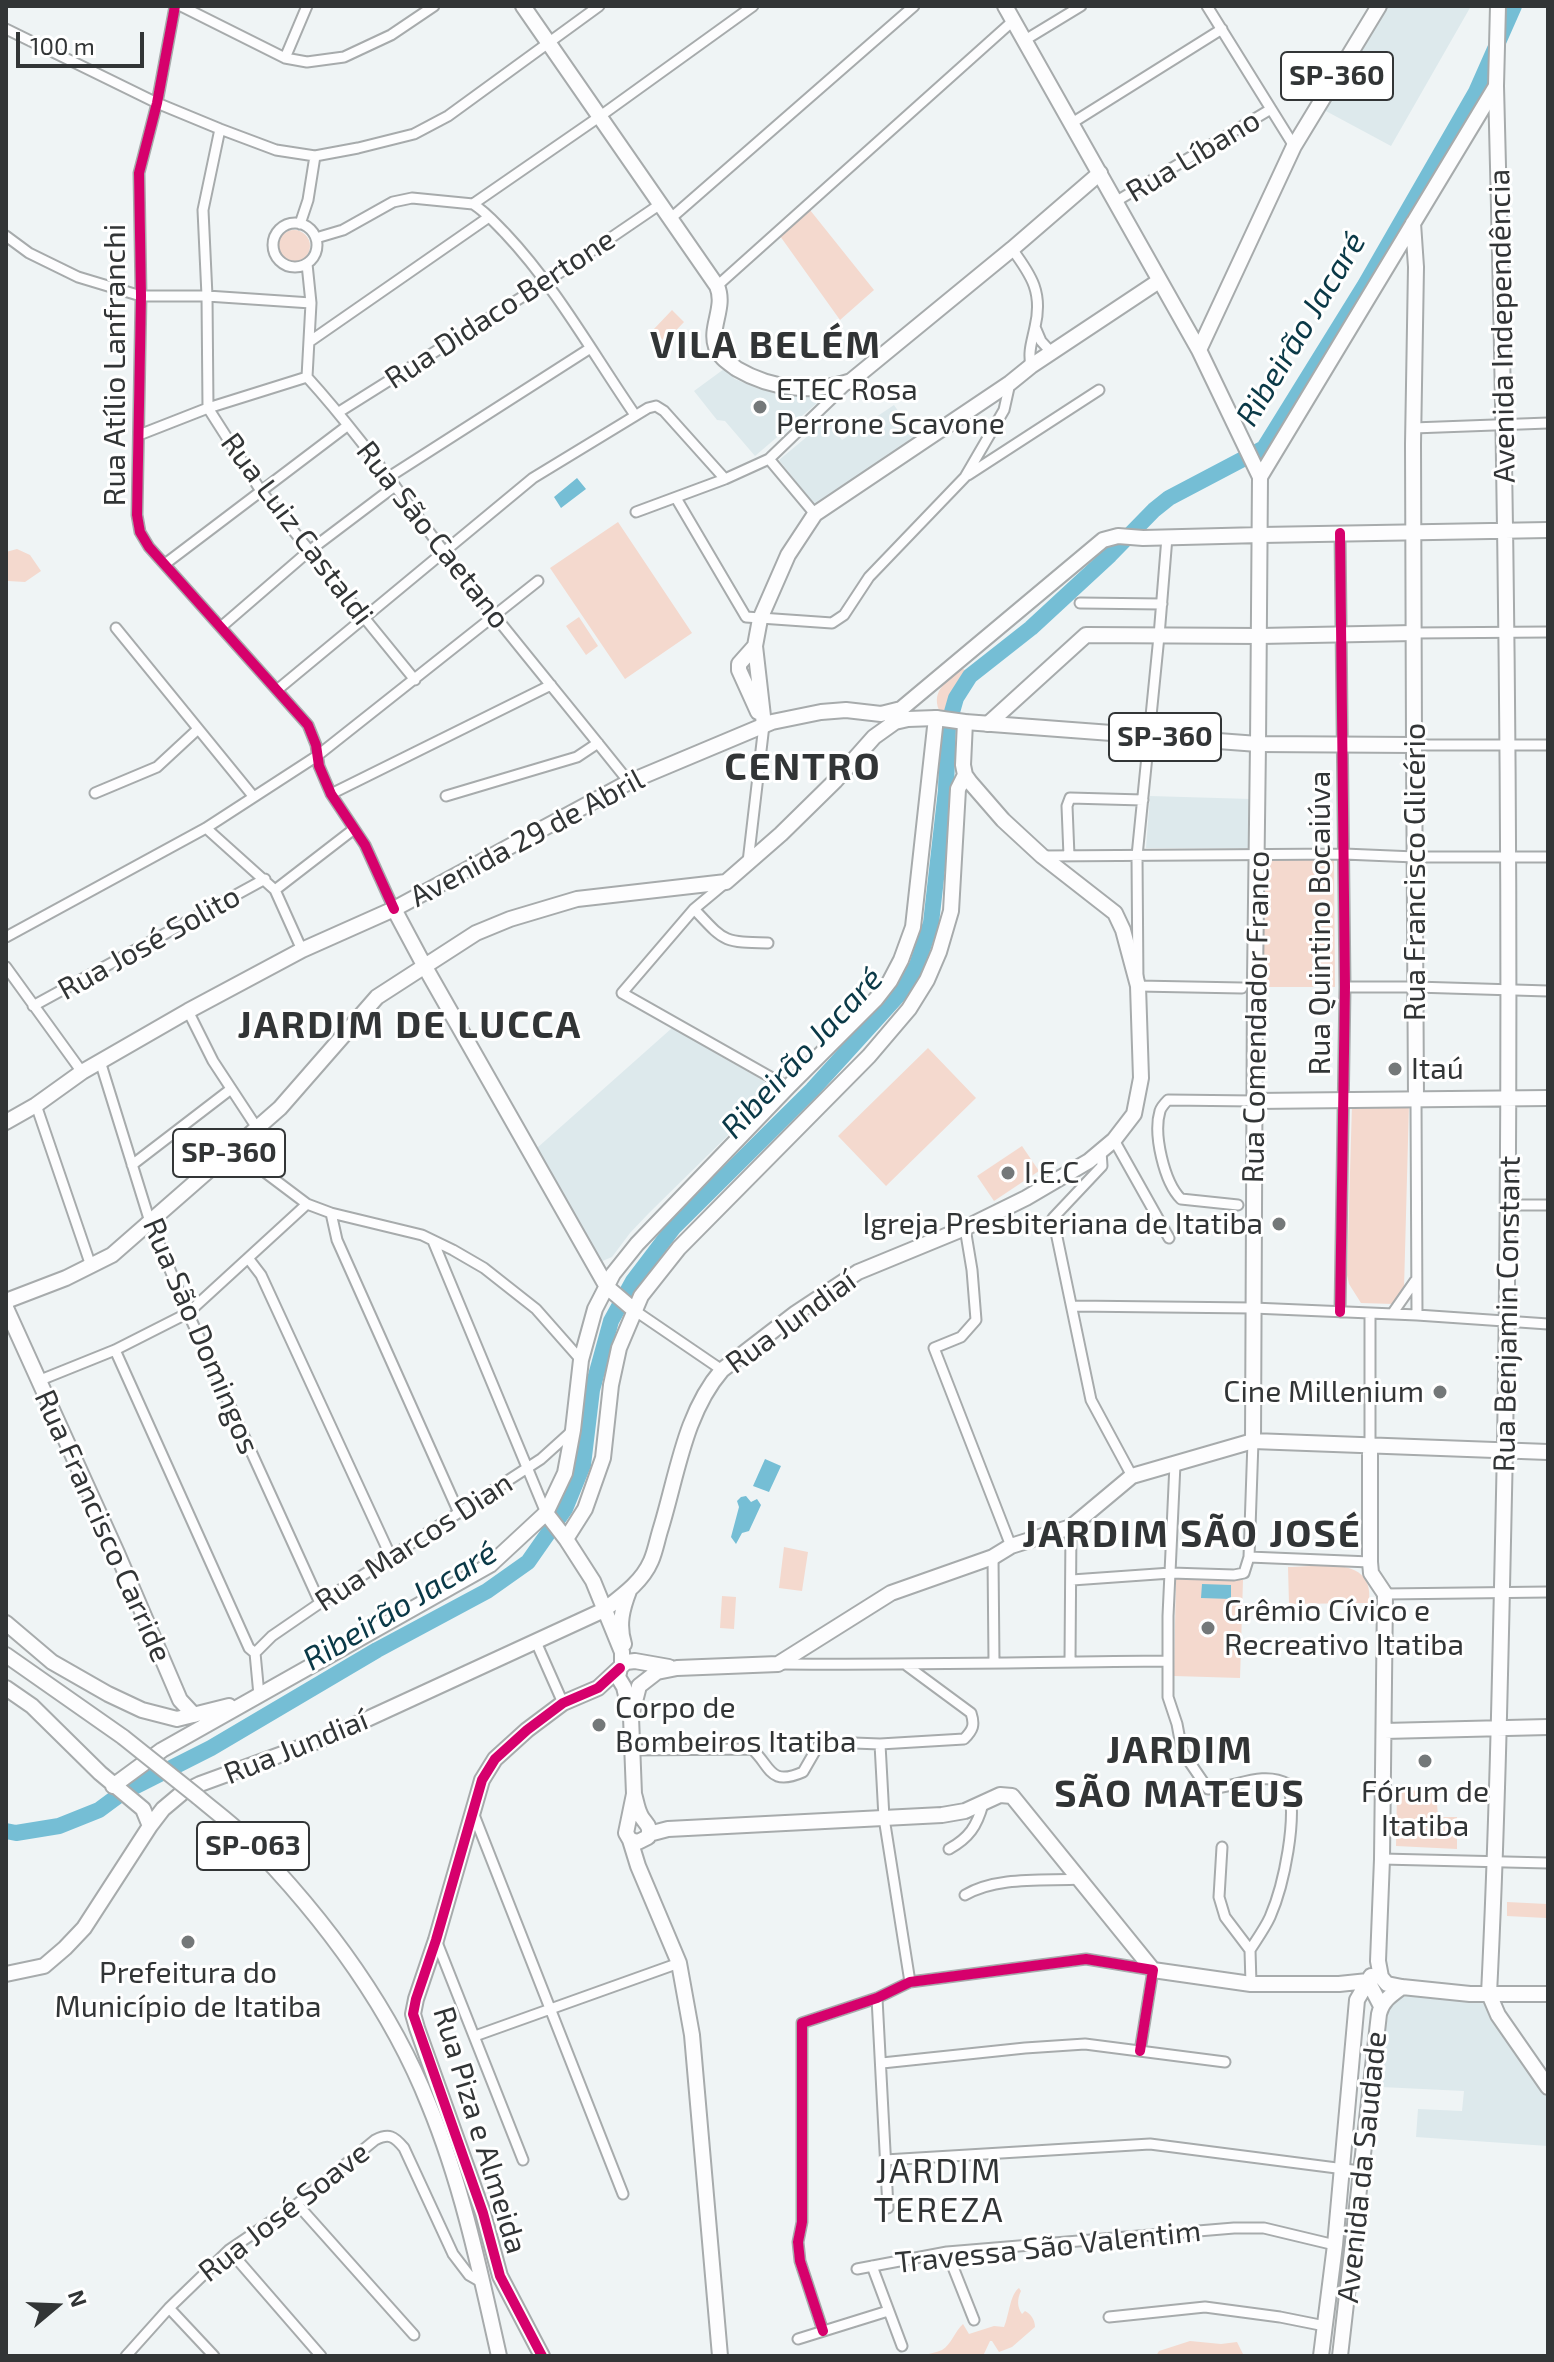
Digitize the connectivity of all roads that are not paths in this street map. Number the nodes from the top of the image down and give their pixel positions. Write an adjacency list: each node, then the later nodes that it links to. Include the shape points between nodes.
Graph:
1 (175, 6): 21 (street, Rua Atílio Lanfranchi)
2 (181, 6): 19 (street)
3 (307, 6): 19 (street)
4 (434, 6): 19 (street, via 391,35 344,57 307,62)
5 (523, 6): 18 (main road)
6 (599, 6): 18 (street)
7 (753, 6): 23 (street)
8 (914, 6): 33 (street)
9 (1005, 6): 14 (main road)
10 (1207, 6): 16 (street)
11 (1379, 6): 26 (main road, SP-360)
12 (1079, 7): 17 (street)
13 (1497, 9): 20 (main road, Avenida Independência)
14 (1014, 20): 17 (main road); 44 (street)
15 (6, 29): 21 (street)
16 (1222, 29): 22 (street); 24 (street)
17 (1025, 40): 24 (main road)
18 (548, 43): 23 (main road); 27 (street, via 448,116 414,134)
19 (285, 58)
20 (1496, 86): 34 (main road); 62 (main road, Avenida Independência)
21 (157, 103): 25 (street); 45 (street, Rua Atílio Lanfranchi, via 139,173)
22 (1271, 109): 26 (street); 29 (street, Rua Líbano)
23 (599, 117): 30 (street); 31 (main road)
24 (1072, 123): 28 (main road)
25 (220, 129): 27 (street, via 276,150); 46 (street, Rua Luiz Castaldi, via 203,210)
26 (1294, 146): 51 (main road, SP-360)
27 (315, 156): 35 (street)
28 (1100, 173): 29 (main road); 38 (main road)
29 (1115, 202): 42 (main road)
30 (473, 204): 32 (street); 37 (street, via 412,198 393,202 343,230)
31 (659, 205): 33 (main road); 43 (street, Rua Didaco Bertone)
32 (489, 217): 43 (street); 49 (street)
33 (670, 219): 44 (main road)
34 (1413, 223): 40 (main road); 41 (main road, Rua Francisco Glicério)
35 (300, 224): 37 (street); 39 (street, via 280,229 274,249 287,266)
36 (6, 236): 45 (street, via 78,277)
37 (316, 238): 39 (street, via 316,252)
38 (1012, 249): 48 (street, via 1038,293); 55 (main road)
39 (307, 264): 47 (street)
40 (1389, 265): 41 (main road, via 1403,262); 69 (main road)
41 (1416, 267): 64 (main road, Rua Francisco Glicério)
42 (1159, 281): 51 (main road); 52 (main road)
43 (546, 282): 50 (street); 59 (street, Rua Didaco Bertone)
44 (717, 286): 55 (main road, via 715,347 727,362 769,384 811,388)
45 (141, 296): 46 (street); 65 (street, Rua Atílio Lanfranchi)
46 (207, 296): 47 (street); 58 (street, Rua Luiz Castaldi)
47 (311, 303): 49 (street)
48 (1035, 327): 52 (street); 53 (street)
49 (309, 342): 54 (street)
50 (589, 349): 60 (street); 67 (street)
51 (1199, 350): 69 (main road, SP-360)
52 (1051, 352): 53 (main road)
53 (1031, 366): 56 (main road)
54 (307, 377): 58 (street); 59 (street, Rua São Caetano)
55 (851, 381): 66 (street)
56 (1010, 383): 68 (street, via 1004,410); 75 (main road)
57 (1099, 390): 68 (street)
58 (208, 408): 65 (street); 72 (street, Rua Luiz Castaldi)
59 (339, 412): 63 (street, Rua São Caetano)
60 (635, 415): 70 (street, via 656,406 664,411); 82 (street, via 533,478)
61 (1548, 423): 62 (street)
62 (1505, 425): 64 (street); 76 (main road, Avenida Independência)
63 (347, 426): 67 (street, Rua São Caetano); 72 (street)
64 (1413, 428): 78 (main road, Rua Francisco Glicério)
65 (139, 435): 84 (street, Rua Atílio Lanfranchi, via 140,532)
66 (769, 459): 70 (street); 75 (street)
67 (389, 477): 71 (street, Rua São Caetano)
68 (965, 477): 90 (street, via 869,577 838,620 827,624)
69 (1260, 477): 80 (main road, Rua Comendador Franco / SP-360)
70 (725, 479): 73 (street)
71 (395, 486): 82 (street, Rua São Caetano); 83 (street)
72 (261, 491): 83 (street, Rua Luiz Castaldi); 84 (street)
73 (676, 498): 74 (street); 90 (street, via 739,609 746,617)
74 (636, 512)
75 (815, 514): 90 (main road, via 788,555)
76 (1506, 530): 77 (main road); 78 (main road); 95 (main road, Avenida Independência)
77 (1548, 530)
78 (1413, 532): 79 (main road); 94 (main road, Rua Francisco Glicério)
79 (1340, 533): 80 (main road); 96 (street, Rua Quintino Bocaiúva)
80 (1261, 535): 81 (main road); 98 (main road, Rua Comendador Franco / SP-360)
81 (1167, 537): 87 (street); 100 (main road, via 1103,540)
82 (444, 550): 88 (street, Rua São Caetano); 89 (street)
83 (309, 551): 89 (street, Rua Luiz Castaldi); 91 (street)
84 (165, 564): 91 (street, Rua Atílio Lanfranchi)
85 (538, 581): 88 (street)
86 (1080, 603): 87 (street)
87 (1162, 604): 97 (street)
88 (495, 614): 99 (street); 101 (street, Rua São Caetano)
89 (364, 619): 99 (street, Rua Luiz Castaldi); 102 (street)
90 (760, 619): 107 (main road, via 752,658 739,664 739,670)
91 (221, 627): 102 (street, Rua Atílio Lanfranchi)
92 (116, 628): 108 (street)
93 (1548, 632): 95 (street)
94 (1414, 633): 95 (street); 96 (main road); 114 (main road, Rua Francisco Glicério)
95 (1508, 633): 115 (main road, Rua Benjamin Constant)
96 (1341, 634): 98 (main road); 113 (street, Rua Quintino Bocaiúva)
97 (1159, 636): 98 (main road); 106 (main road, via 1086,635); 109 (street)
98 (1260, 636): 112 (main road, Rua Comendador Franco / SP-360)
99 (415, 680): 117 (street)
100 (934, 682): 103 (main road, Avenida 29 de Abril, via 901,709); 104 (main road, via 930,709)
101 (551, 685): 111 (street, Rua São Caetano); 121 (street)
102 (277, 690): 117 (street, Rua Atílio Lanfranchi, via 308,725)
103 (872, 713): 107 (main road, Avenida 29 de Abril, via 821,712); 110 (main road)
104 (939, 719): 105 (main road, SP-360); 110 (main road, SP-360, via 895,722); 156 (main road, via 913,927 901,960 876,999)
105 (962, 722): 106 (main road, SP-360); 118 (main road)
106 (988, 724): 109 (main road, SP-360)
107 (764, 725): 119 (main road, Avenida 29 de Abril); 135 (street)
108 (198, 729): 120 (street, via 157,767); 122 (street)
109 (1149, 735): 112 (main road, SP-360); 124 (street)
110 (874, 737): 135 (main road, SP-360)
111 (598, 743): 119 (street, Rua São Caetano); 123 (street, via 577,757)
112 (1258, 744): 113 (main road, SP-360); 127 (main road, Rua Comendador Franco)
113 (1343, 745): 114 (main road, SP-360); 128 (street, Rua Quintino Bocaiúva)
114 (1414, 745): 115 (street); 132 (main road, Rua Francisco Glicério)
115 (1508, 745): 116 (street); 133 (main road, Rua Benjamin Constant)
116 (1548, 745)
117 (317, 756): 121 (street, Rua Atílio Lanfranchi); 122 (street)
118 (965, 775): 129 (main road, Rua Jundiaí); 188 (main road, via 958,789 951,911 919,995 869,1056 679,1248)
119 (629, 782): 139 (main road, Avenida 29 de Abril)
120 (95, 793)
121 (331, 794): 126 (street, Rua Atílio Lanfranchi)
122 (253, 796): 125 (street)
123 (446, 796)
124 (1143, 800): 130 (street, via 1070,798); 131 (street)
125 (206, 828): 136 (street); 141 (street)
126 (354, 829): 138 (street); 139 (street, Rua Atílio Lanfranchi)
127 (1258, 854): 128 (street); 131 (street); 162 (main road, Rua Comendador Franco)
128 (1344, 854): 132 (street); 147 (street, Rua Quintino Bocaiúva)
129 (1042, 856): 130 (street); 146 (main road, Rua Jundiaí, via 1115,913)
130 (1069, 856): 131 (street)
131 (1137, 856): 146 (street)
132 (1415, 857): 133 (street); 148 (main road, Rua Francisco Glicério)
133 (1509, 857): 134 (street); 150 (main road, Rua Benjamin Constant)
134 (1548, 857)
135 (748, 862): 137 (main road, SP-360)
136 (265, 879): 138 (street); 152 (street, Rua José Solito)
137 (726, 882): 140 (street); 145 (main road, SP-360, via 577,899 476,933)
138 (275, 890): 143 (street)
139 (394, 909): 143 (main road, Avenida 29 de Abril); 145 (main road)
140 (694, 909): 142 (street, via 719,936 734,943); 156 (street, via 622,993)
141 (6, 937)
142 (768, 943)
143 (302, 950): 153 (main road, Avenida 29 de Abril)
144 (6, 967): 152 (street)
145 (425, 967): 165 (main road, SP-360, via 377,997); 183 (main road)
146 (1138, 986): 149 (street); 166 (main road, Rua Jundiaí, via 1139,1096 1134,1114)
147 (1345, 987): 148 (street); 161 (street, Rua Quintino Bocaiúva)
148 (1415, 987): 150 (street); 160 (main road, Rua Francisco Glicério)
149 (1242, 988)
150 (1509, 990): 151 (street); 158 (main road, Rua Benjamin Constant)
151 (1548, 991)
152 (33, 1006): 155 (street)
153 (188, 1011): 154 (main road, Avenida 29 de Abril); 157 (street)
154 (100, 1061): 155 (main road, Avenida 29 de Abril); 169 (street, Rua São Domingos)
155 (82, 1072): 163 (main road, Avenida 29 de Abril)
156 (788, 1087): 183 (main road, via 637,1244 613,1274)
157 (231, 1089): 165 (street); 169 (street)
158 (1510, 1098): 159 (main road); 160 (main road); 172 (main road, Rua Benjamin Constant)
159 (1548, 1098)
160 (1416, 1099): 161 (main road); 181 (street, Rua Francisco Glicério)
161 (1344, 1100): 162 (main road); 182 (street, Rua Quintino Bocaiúva)
162 (1255, 1101): 171 (street, via 1168,1100 1160,1109 1159,1148 1175,1193 1181,1199); 187 (main road, Rua Comendador Franco)
163 (36, 1105): 164 (main road, Avenida 29 de Abril); 180 (street)
164 (6, 1122)
165 (257, 1128): 167 (main road, SP-360)
166 (1114, 1140): 168 (main road, Rua Jundiaí); 177 (street)
167 (234, 1149): 170 (street); 175 (main road, SP-360)
168 (1101, 1151): 176 (main road, Rua Jundiaí); 185 (street, via 1102,1166 1053,1218)
169 (132, 1165): 175 (street, Rua São Domingos)
170 (307, 1204): 174 (street); 179 (street)
171 (1238, 1205)
172 (1508, 1205): 173 (street); 195 (main road, Rua Benjamin Constant)
173 (1548, 1205)
174 (331, 1213): 178 (street); 209 (street, via 337,1240)
175 (150, 1222): 180 (main road, SP-360); 190 (street, Rua São Domingos)
176 (965, 1228): 199 (main road, Rua Jundiaí, via 858,1272); 213 (street, via 976,1320 961,1337 934,1348)
177 (1169, 1238)
178 (433, 1241): 198 (street, via 484,1268 536,1309); 207 (street)
179 (248, 1258): 190 (street); 214 (street, via 261,1275)
180 (91, 1266): 184 (main road, SP-360)
181 (1417, 1278): 193 (street); 194 (street, Rua Francisco Glicério)
182 (1341, 1285): 189 (street, Rua Quintino Bocaiúva); 191 (street)
183 (609, 1288): 188 (main road); 198 (main road, via 595,1309)
184 (6, 1301)
185 (1073, 1306): 187 (street); 208 (street, via 1091,1400)
186 (6, 1308): 200 (main road, Rua Francisco Carride)
187 (1253, 1308): 189 (street); 202 (main road, Rua Comendador Franco)
188 (632, 1309): 199 (street); 212 (main road, via 611,1385 603,1458 585,1509)
189 (1340, 1312): 191 (street)
190 (188, 1313): 197 (street); 225 (street, Rua São Domingos)
191 (1359, 1313): 192 (street)
192 (1370, 1314): 193 (street); 203 (street)
193 (1392, 1314): 194 (street)
194 (1417, 1315): 195 (street)
195 (1507, 1322): 196 (street); 204 (main road, Rua Benjamin Constant)
196 (1548, 1324)
197 (115, 1350): 200 (street); 229 (street)
198 (581, 1360): 201 (main road)
199 (722, 1370): 221 (main road, Rua Jundiaí, via 698,1404 650,1562)
200 (38, 1381): 242 (main road, Rua Francisco Carride)
201 (573, 1430): 207 (street, Rua Marcos Dian); 210 (main road, via 565,1473)
202 (1253, 1441): 203 (main road); 206 (main road); 216 (street, Rua Comendador Franco)
203 (1370, 1444): 204 (main road); 217 (main road)
204 (1505, 1451): 205 (main road); 223 (main road, Rua Benjamin Constant)
205 (1548, 1452)
206 (1175, 1464): 208 (main road); 218 (street)
207 (528, 1466): 209 (street, Rua Marcos Dian); 210 (street)
208 (1132, 1476): 211 (main road)
209 (459, 1513): 214 (street, Rua Marcos Dian)
210 (548, 1516): 212 (main road); 241 (main road, via 490,1565)
211 (1071, 1527): 213 (main road); 219 (street)
212 (564, 1536): 220 (main road)
213 (1011, 1546): 215 (main road)
214 (391, 1557): 225 (street, Rua Marcos Dian)
215 (993, 1557): 233 (street); 235 (main road, via 891,1593)
216 (1249, 1557): 217 (street); 218 (street, via 1244,1573)
217 (1370, 1562): 224 (main road)
218 (1171, 1573): 219 (street); 232 (street)
219 (1072, 1580): 231 (street)
220 (593, 1581): 221 (main road, via 611,1593); 226 (main road)
221 (630, 1591): 226 (main road, Rua Jundiaí); 234 (main road, via 621,1632)
222 (1548, 1592): 223 (street)
223 (1502, 1593): 224 (street); 247 (main road, Rua Benjamin Constant)
224 (1385, 1594): 248 (main road)
225 (320, 1603): 229 (street, Rua Marcos Dian)
226 (604, 1610): 228 (main road, Rua Jundiaí); 234 (main road)
227 (6, 1623): 245 (main road, via 52,1662 108,1694)
228 (536, 1642): 243 (street); 253 (main road, Rua Jundiaí)
229 (255, 1653): 241 (street)
230 (6, 1655): 253 (main road, SP-063, bridge)
231 (1070, 1661): 232 (street); 233 (street)
232 (1168, 1661): 269 (street, via 1168,1697 1182,1751 1208,1789 1277,1778 1288,1784 1288,1854 1270,1917)
233 (994, 1662): 236 (street)
234 (629, 1664): 237 (main road); 238 (main road, via 618,1677); 238 (main road, via 645,1675); 240 (main road)
235 (778, 1664): 236 (street); 237 (main road)
236 (906, 1665): 249 (street, via 971,1713 974,1723 964,1739)
237 (677, 1668): 238 (main road)
238 (632, 1685): 240 (main road); 251 (main road)
239 (6, 1688): 252 (main road, via 32,1706)
240 (598, 1688): 243 (main road, Rua Piza e Almeida)
241 (253, 1699): 244 (main road); 250 (main road)
242 (180, 1700): 244 (main road, Rua Francisco Carride); 245 (main road, Rua Francisco Carride)
243 (563, 1703): 257 (main road, Rua Piza e Almeida, via 495,1759)
244 (194, 1715): 245 (main road)
245 (177, 1719): 250 (main road, Rua Francisco Carride)
246 (1548, 1727): 247 (main road)
247 (1499, 1728): 248 (main road); 264 (main road, Rua Benjamin Constant)
248 (1384, 1731): 263 (main road)
249 (880, 1744): 251 (street, via 828,1742 818,1746 803,1772 787,1777 767,1770 752,1749); 258 (street)
250 (162, 1750): 252 (main road)
251 (632, 1750): 260 (main road)
252 (116, 1788): 255 (main road)
253 (199, 1790): 256 (main road, Rua Jundiaí, via 182,1793); 304 (main road, SP-063, via 303,1902 392,2029 429,2104)
254 (983, 1804): 258 (main road, via 942,1815); 262 (street, via 965,1840); 266 (main road, via 1000,1795 1012,1796)
255 (143, 1809): 256 (main road); 259 (main road)
256 (163, 1809): 259 (main road, Rua Jundiaí)
257 (472, 1811): 268 (main road, Rua Piza e Almeida); 284 (street)
258 (884, 1818): 260 (main road); 275 (street)
259 (150, 1826): 273 (main road, Rua Jundiaí, via 84,1928 65,1948 44,1966)
260 (640, 1829): 271 (main road, via 638,1866)
261 (1222, 1847): 269 (street, via 1219,1897 1225,1917)
262 (949, 1849)
263 (1382, 1859): 264 (street); 270 (main road)
264 (1495, 1862): 265 (street); 279 (main road, Rua Benjamin Constant)
265 (1548, 1863)
266 (1080, 1879): 267 (street, via 1006,1883); 272 (main road)
267 (965, 1895)
268 (436, 1940): 285 (street); 318 (main road, Rua Piza e Almeida, via 413,2014 500,2276)
269 (1250, 1950): 276 (street)
270 (1378, 1961): 274 (main road); 278 (main road, via 1387,1984)
271 (679, 1963): 284 (street); 319 (main road, via 692,2035)
272 (1153, 1970): 275 (street, via 1086,1959); 276 (main road); 286 (street)
273 (6, 1974)
274 (1368, 1981): 277 (main road); 282 (main road); 283 (main road)
275 (910, 1982): 281 (street)
276 (1251, 1984): 277 (main road)
277 (1339, 1984): 282 (main road)
278 (1402, 1987): 279 (main road); 283 (main road, Avenida da Saudade)
279 (1489, 1994): 280 (main road); 291 (main road)
280 (1548, 1994)
281 (877, 1998): 290 (street); 310 (street, via 802,2023 798,2242)
282 (1357, 2000): 287 (main road, Avenida da Saudade)
283 (1381, 2006): 289 (main road, Avenida da Saudade)
284 (551, 2009): 285 (street); 296 (street)
285 (475, 2036): 292 (street)
286 (1140, 2051): 288 (street); 290 (street, via 1085,2044)
287 (1351, 2059): 289 (main road); 294 (main road, Avenida da Saudade)
288 (1225, 2062)
289 (1373, 2062): 295 (main road, Avenida da Saudade)
290 (882, 2063): 293 (street)
291 (1548, 2087)
292 (523, 2160)
293 (885, 2160): 294 (street, via 1150,2144); 298 (street)
294 (1341, 2169): 295 (street); 299 (main road, Avenida da Saudade)
295 (1360, 2171): 321 (main road, Avenida da Saudade)
296 (623, 2194)
297 (297, 2204): 300 (street, Rua José Soave); 304 (street, Rua José Soave, via 375,2140 396,2137 453,2254); 311 (street)
298 (888, 2208)
299 (1335, 2245): 301 (street, Travessa São Valentim, via 1264,2228 1234,2228); 309 (main road, Avenida da Saudade)
300 (229, 2250): 305 (street, Rua José Soave); 316 (street)
301 (947, 2252): 302 (street, Travessa São Valentim); 308 (street)
302 (872, 2266): 303 (street, Travessa São Valentim); 306 (street)
303 (857, 2269)
304 (483, 2283): 317 (main road, SP-063)
305 (169, 2308): 314 (street, Rua José Soave); 315 (street)
306 (888, 2311): 310 (street); 313 (street)
307 (1109, 2317): 309 (street, via 1205,2307)
308 (974, 2320)
309 (1325, 2326): 320 (main road, Avenida da Saudade)
310 (823, 2331): 312 (street)
311 (414, 2335)
312 (798, 2339)
313 (902, 2346)
314 (126, 2356)
315 (214, 2356)
316 (321, 2356)
317 (499, 2356)
318 (542, 2356)
319 (720, 2356)
320 (1321, 2356)
321 (1340, 2356)

